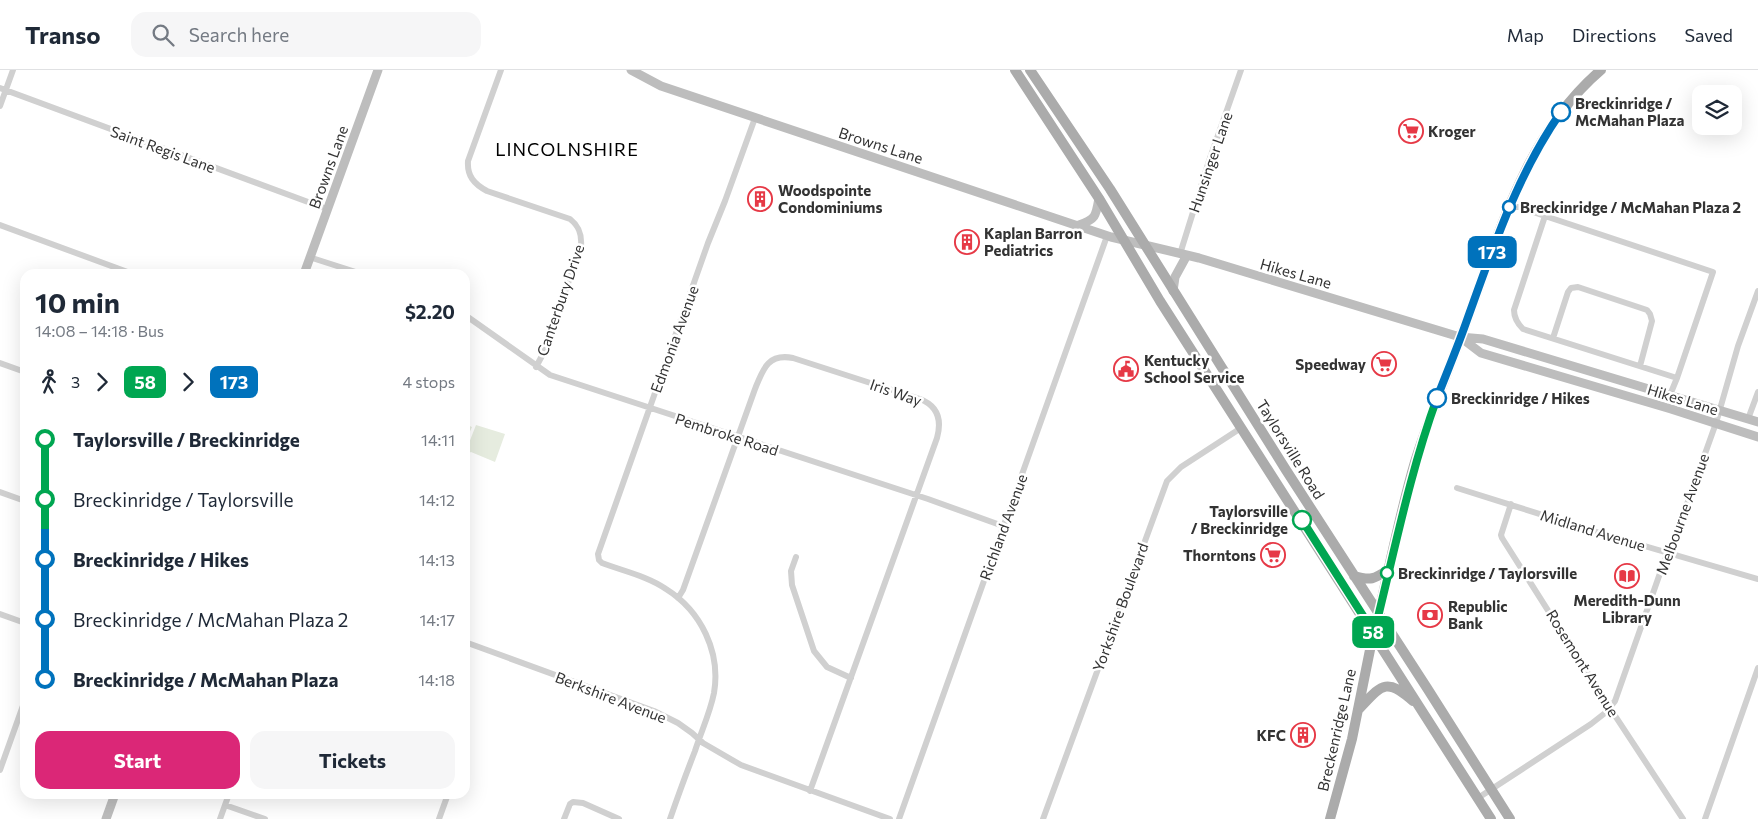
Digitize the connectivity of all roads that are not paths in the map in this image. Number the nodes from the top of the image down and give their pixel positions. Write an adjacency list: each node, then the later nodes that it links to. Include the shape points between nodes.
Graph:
1 (13, 70): 9 (street)
2 (378, 70): 14 (main road, Browns Lane)
3 (501, 70): 32 (street, Canterbury Drive, via 468,161 470,176 487,190 570,219 578,226 581,236 581,246 544,352)
4 (631, 70): 11 (main road, Browns Lane, via 660,86)
5 (1015, 70): 12 (main road, Taylorsville Road)
6 (1030, 70): 20 (main road, Taylorsville Road)
7 (1241, 70): 21 (street, Hunsinger Lane, via 1209,161)
8 (1602, 70): 13 (main road, Breckenridge Lane, via 1574,96 1547,132)
9 (3, 89): 10 (street); 14 (street, Saint Regis Lane)
10 (0, 106)
11 (755, 118): 17 (main road, Browns Lane); 38 (street, Edmonia Avenue)
12 (1099, 198): 17 (main road, via 1094,218); 19 (main road, Taylorsville Road)
13 (1509, 207): 15 (street); 29 (main road, Breckenridge Lane)
14 (327, 209): 22 (main road, Browns Lane)
15 (1545, 216): 30 (street, via 1514,315 1524,329); 35 (street, via 1713,272)
16 (0, 225): 23 (street)
17 (1079, 225): 18 (main road, Browns Lane)
18 (1106, 236): 19 (main road, Browns Lane); 51 (street, Richland Avenue)
19 (1124, 240): 20 (main road, Hikes Lane); 43 (main road, Taylorsville Road)
20 (1144, 244): 21 (main road, Hikes Lane); 26 (main road, Taylorsville Road)
21 (1183, 255): 26 (main road); 29 (main road, Hikes Lane)
22 (309, 257): 24 (main road, Browns Lane); 25 (street)
23 (119, 269)
24 (305, 269)
25 (346, 269)
26 (1173, 291): 55 (main road, Taylorsville Road)
27 (1758, 291): 39 (street, Melbourne Avenue)
28 (470, 320): 32 (street, Pembroke Road)
29 (1460, 337): 37 (main road, Hikes Lane, via 1483,339); 42 (main road, Hikes Lane, via 1481,353); 54 (main road, Breckenridge Lane, via 1419,451)
30 (1553, 338): 33 (street); 33 (street, via 1568,292 1578,287 1647,310 1652,321)
31 (0, 363): 34 (street)
32 (536, 366): 38 (street, Pembroke Road, via 550,375)
33 (1640, 366): 35 (street)
34 (20, 370)
35 (1677, 378): 37 (street)
36 (1758, 392): 40 (street)
37 (1670, 396): 39 (main road, Hikes Lane)
38 (650, 409): 44 (street, Pembroke Road); 57 (street, Edmonia Avenue, via 598,554 599,560 655,583)
39 (1719, 410): 40 (main road, Hikes Lane); 42 (street, Melbourne Avenue)
40 (1748, 419): 41 (main road, Hikes Lane)
41 (1758, 422)
42 (1716, 423): 45 (main road, Hikes Lane); 52 (street, Melbourne Avenue)
43 (1242, 428): 61 (main road, Taylorsville Road); 87 (street, Yorkshire Boulevard, via 1181,467 1167,481)
44 (738, 437): 48 (street, Pembroke Road); 48 (street, Iris Way, via 762,370 772,360 781,357 793,358 920,399 935,409 940,424); 57 (street, Iris Way)
45 (1758, 437)
46 (1457, 488): 50 (street, Midland Avenue)
47 (0, 492): 49 (street)
48 (916, 496): 51 (street, Pembroke Road); 64 (street, Iris Way)
49 (20, 499)
50 (1510, 504): 52 (street, Midland Avenue); 65 (street, Rosemont Avenue, via 1501,535)
51 (1003, 526): 86 (street, Richland Avenue)
52 (1669, 552): 56 (street, Midland Avenue); 65 (street, Melbourne Avenue, via 1618,695)
53 (796, 558): 64 (street, via 791,571 792,585 814,651 827,667)
54 (1388, 570): 55 (main road, via 1367,580); 59 (main road, Breckenridge Lane)
55 (1354, 576): 59 (main road, Taylorsville Road)
56 (1758, 580)
57 (678, 598): 69 (street, via 703,628 714,660 714,691)
58 (0, 614): 60 (street)
59 (1378, 614): 61 (main road, Breckenridge Lane); 71 (main road, Taylorsville Road)
60 (20, 621)
61 (1374, 633): 66 (main road, Breckenridge Lane); 67 (main road, Taylorsville Road)
62 (470, 644): 69 (street, Berkshire Avenue, via 654,711 678,723)
63 (1758, 668): 92 (street)
64 (851, 678): 72 (street, Iris Way)
65 (1610, 708): 71 (street, Melbourne Avenue, via 1591,724); 91 (street, Rosemont Avenue)
66 (1358, 710): 67 (main road, via 1386,686 1400,690); 88 (main road, Breckenridge Lane)
67 (1422, 710): 73 (main road, Taylorsville Road)
68 (20, 714): 70 (street)
69 (699, 740): 72 (street, Berkshire Avenue, via 741,765); 84 (street)
70 (0, 770)
71 (1491, 789): 73 (street, Melbourne Avenue); 90 (main road, Taylorsville Road)
72 (810, 791): 85 (street, Berkshire Avenue)
73 (1478, 798): 89 (main road, Taylorsville Road)
74 (113, 799): 78 (main road)
75 (228, 799): 77 (street)
76 (446, 799): 81 (street)
77 (226, 805): 79 (street); 80 (street)
78 (106, 819)
79 (220, 819)
80 (265, 819)
81 (439, 819)
82 (564, 819): 83 (street, via 570,804 578,802)
83 (619, 819)
84 (670, 819)
85 (890, 819)
86 (899, 819)
87 (1042, 819)
88 (1330, 819)
89 (1491, 819)
90 (1510, 819)
91 (1683, 819)
92 (1704, 819)

